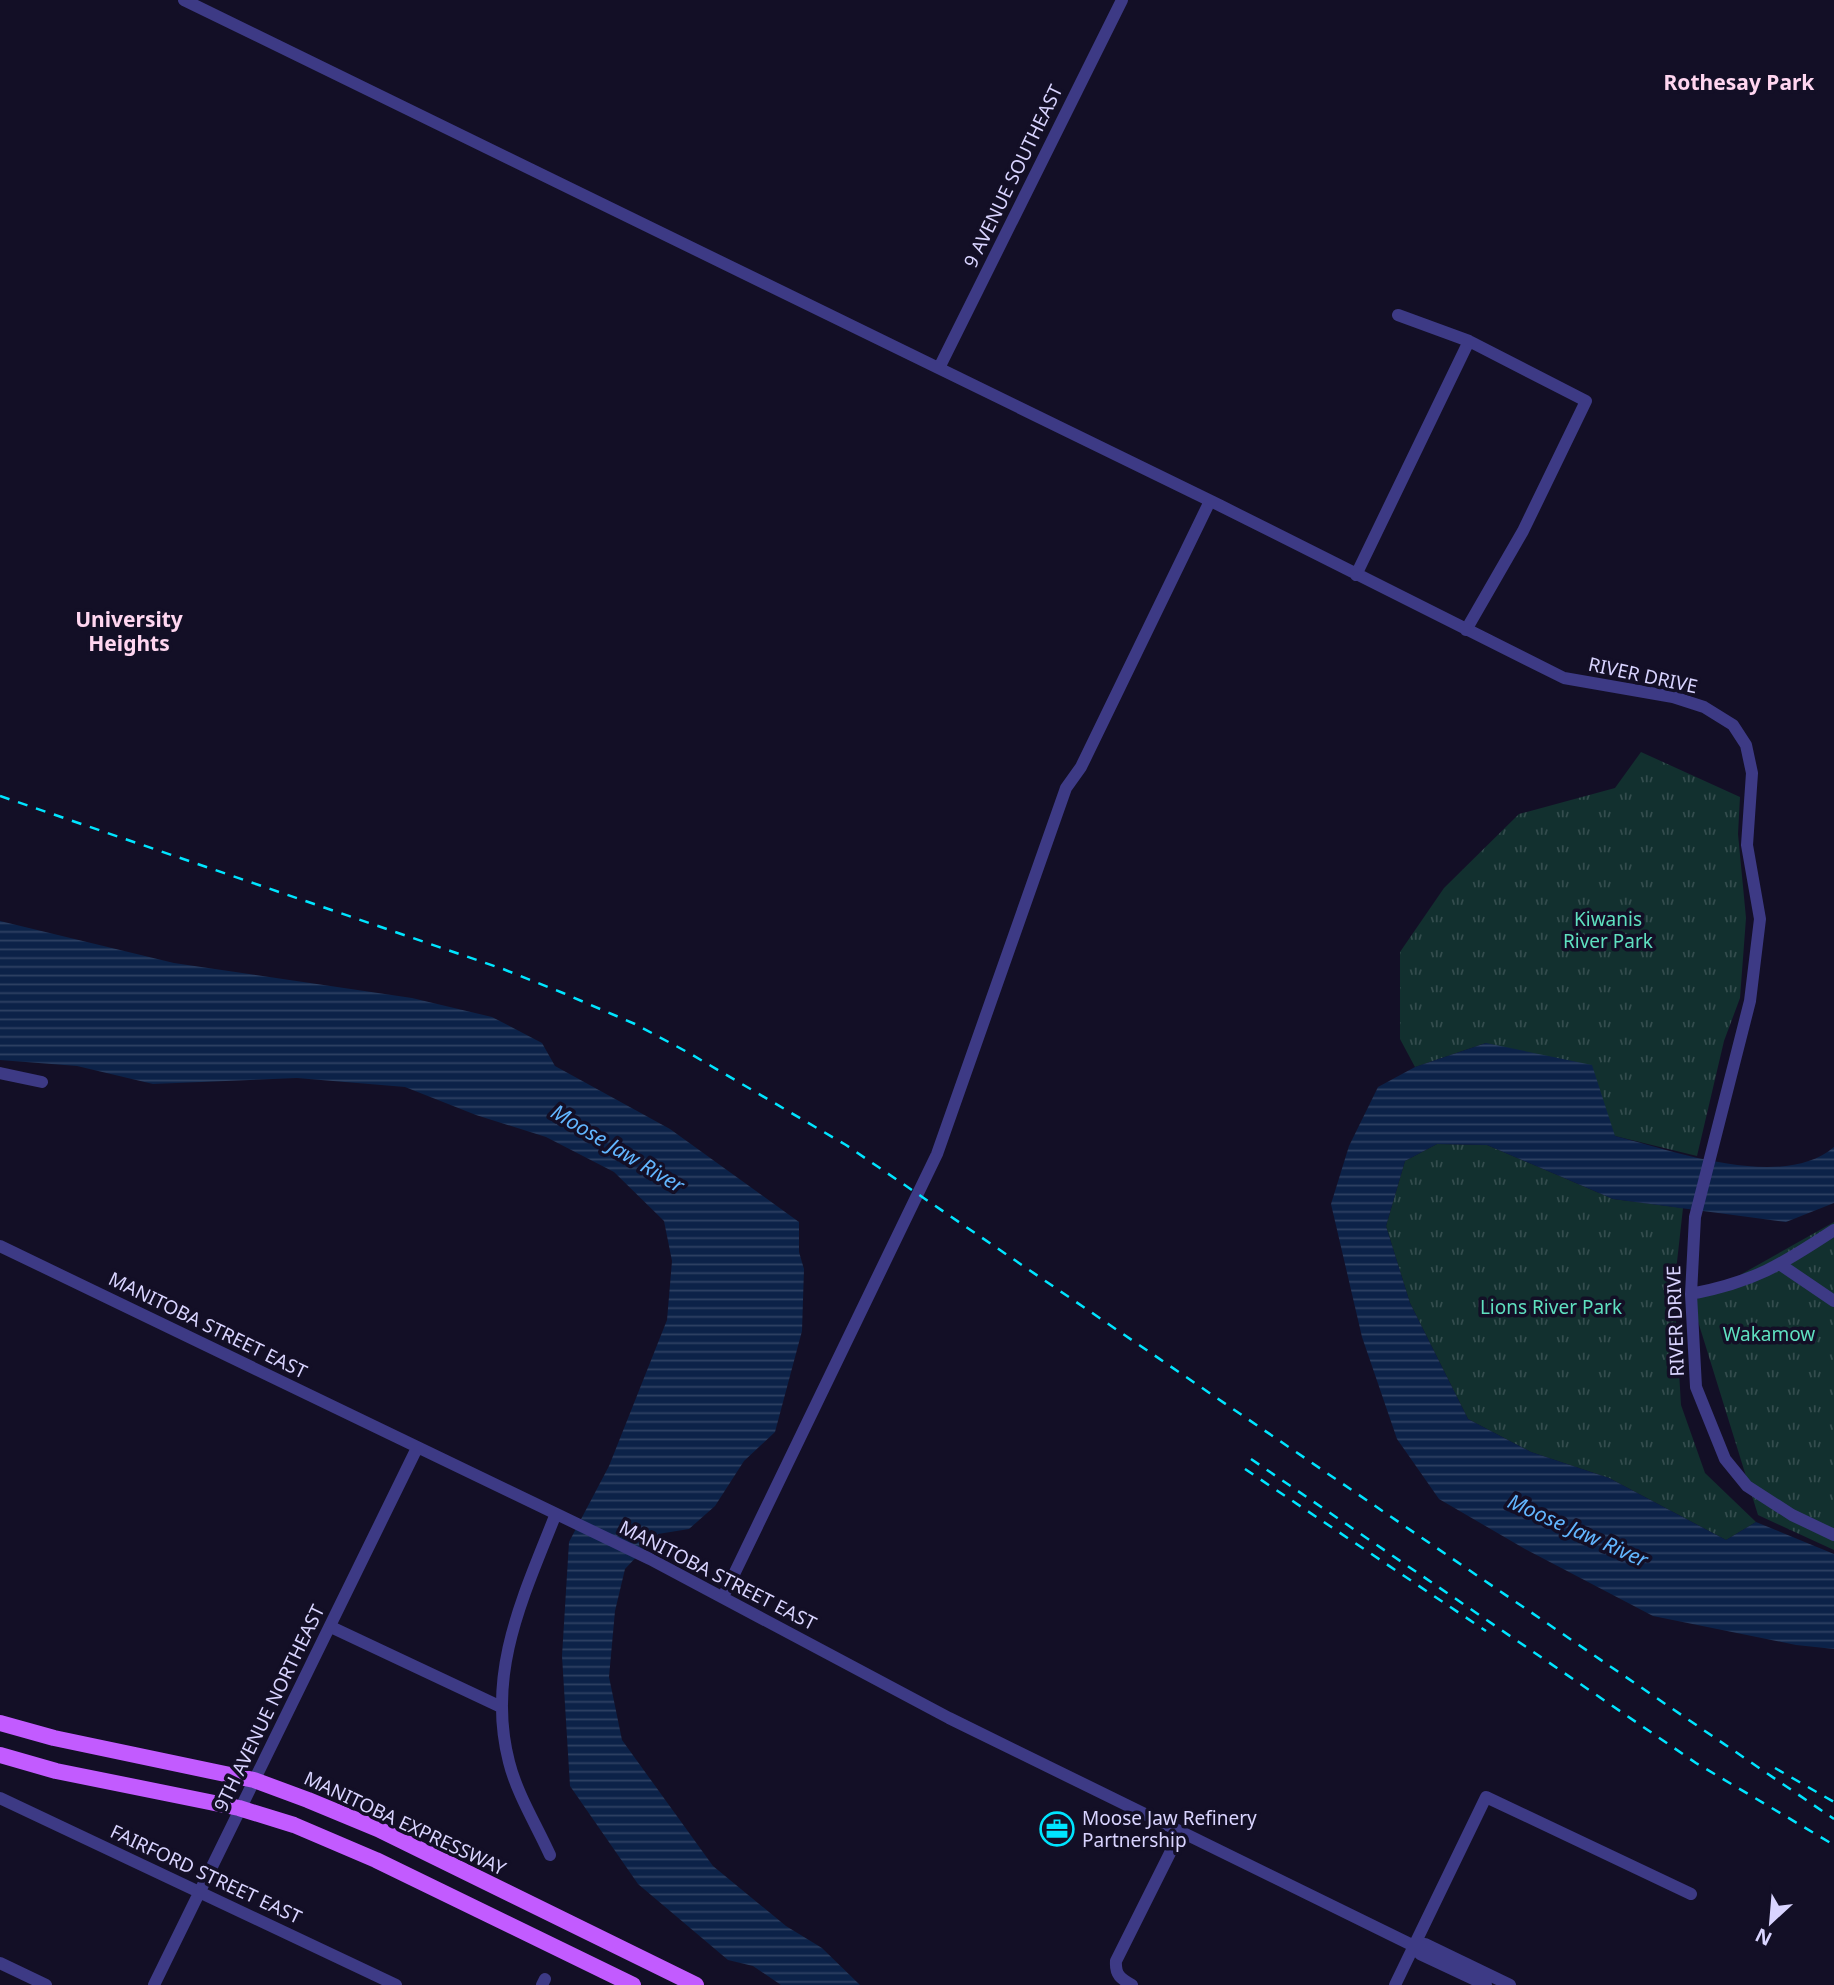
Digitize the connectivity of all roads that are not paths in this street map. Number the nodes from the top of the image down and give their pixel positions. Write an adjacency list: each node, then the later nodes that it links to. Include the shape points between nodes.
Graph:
1 (184, 0): 5 (street, RIVER DRIVE)
2 (1122, 0): 5 (street, 9 AVENUE SOUTHEAST)
3 (1398, 315): 4 (street)
4 (1469, 341): 7 (street); 8 (street, via 1586,401 1523,531)
5 (939, 368): 6 (street, RIVER DRIVE)
6 (1216, 503): 7 (street, RIVER DRIVE); 19 (street, via 1066,788 937,1154)
7 (1356, 575): 8 (street, RIVER DRIVE)
8 (1466, 630): 14 (street, RIVER DRIVE, via 1564,678 1704,707 1733,725 1746,745 1752,773 1747,845 1760,919 1750,1001 1697,1210)
9 (0, 1073): 10 (street)
10 (42, 1082)
11 (1834, 1230): 13 (street)
12 (0, 1245): 16 (street, MANITOBA STREET EAST)
13 (1781, 1265): 14 (street, via 1736,1286); 15 (street)
14 (1691, 1294): 18 (street, RIVER DRIVE, via 1696,1387 1725,1459 1747,1486)
15 (1834, 1301)
16 (417, 1448): 17 (street, MANITOBA STREET EAST); 20 (street, 9TH AVENUE NORTHEAST)
17 (555, 1516): 19 (street, MANITOBA STREET EAST); 21 (street, via 512,1624)
18 (1834, 1535)
19 (723, 1597): 27 (street, MANITOBA STREET EAST, via 949,1718)
20 (331, 1626): 21 (street); 24 (street, 9TH AVENUE NORTHEAST)
21 (499, 1706): 28 (street, via 509,1764)
22 (0, 1723): 24 (main road, MANITOBA EXPRESSWAY)
23 (0, 1755): 26 (main road)
24 (254, 1780): 26 (street, 9TH AVENUE NORTHEAST); 37 (main road, MANITOBA EXPRESSWAY, via 378,1829)
25 (0, 1798): 29 (street, FAIRFORD STREET EAST)
26 (239, 1808): 29 (street, 9TH AVENUE NORTHEAST); 36 (main road, via 333,1840)
27 (1180, 1833): 31 (street, MANITOBA STREET EAST); 38 (street, via 1115,1961 1115,1971)
28 (550, 1856)
29 (199, 1891): 34 (street, 9TH AVENUE NORTHEAST); 35 (street, FAIRFORD STREET EAST)
30 (1692, 1894): 31 (street, via 1486,1797)
31 (1416, 1943): 39 (street); 40 (street, MANITOBA STREET EAST, via 1420,1954); 41 (street, MANITOBA STREET EAST)
32 (0, 1963): 33 (street)
33 (46, 1985)
34 (154, 1985)
35 (396, 1985)
36 (633, 1985)
37 (696, 1985)
38 (1132, 1985)
39 (1395, 1985)
40 (1486, 1985)
41 (1510, 1985)

